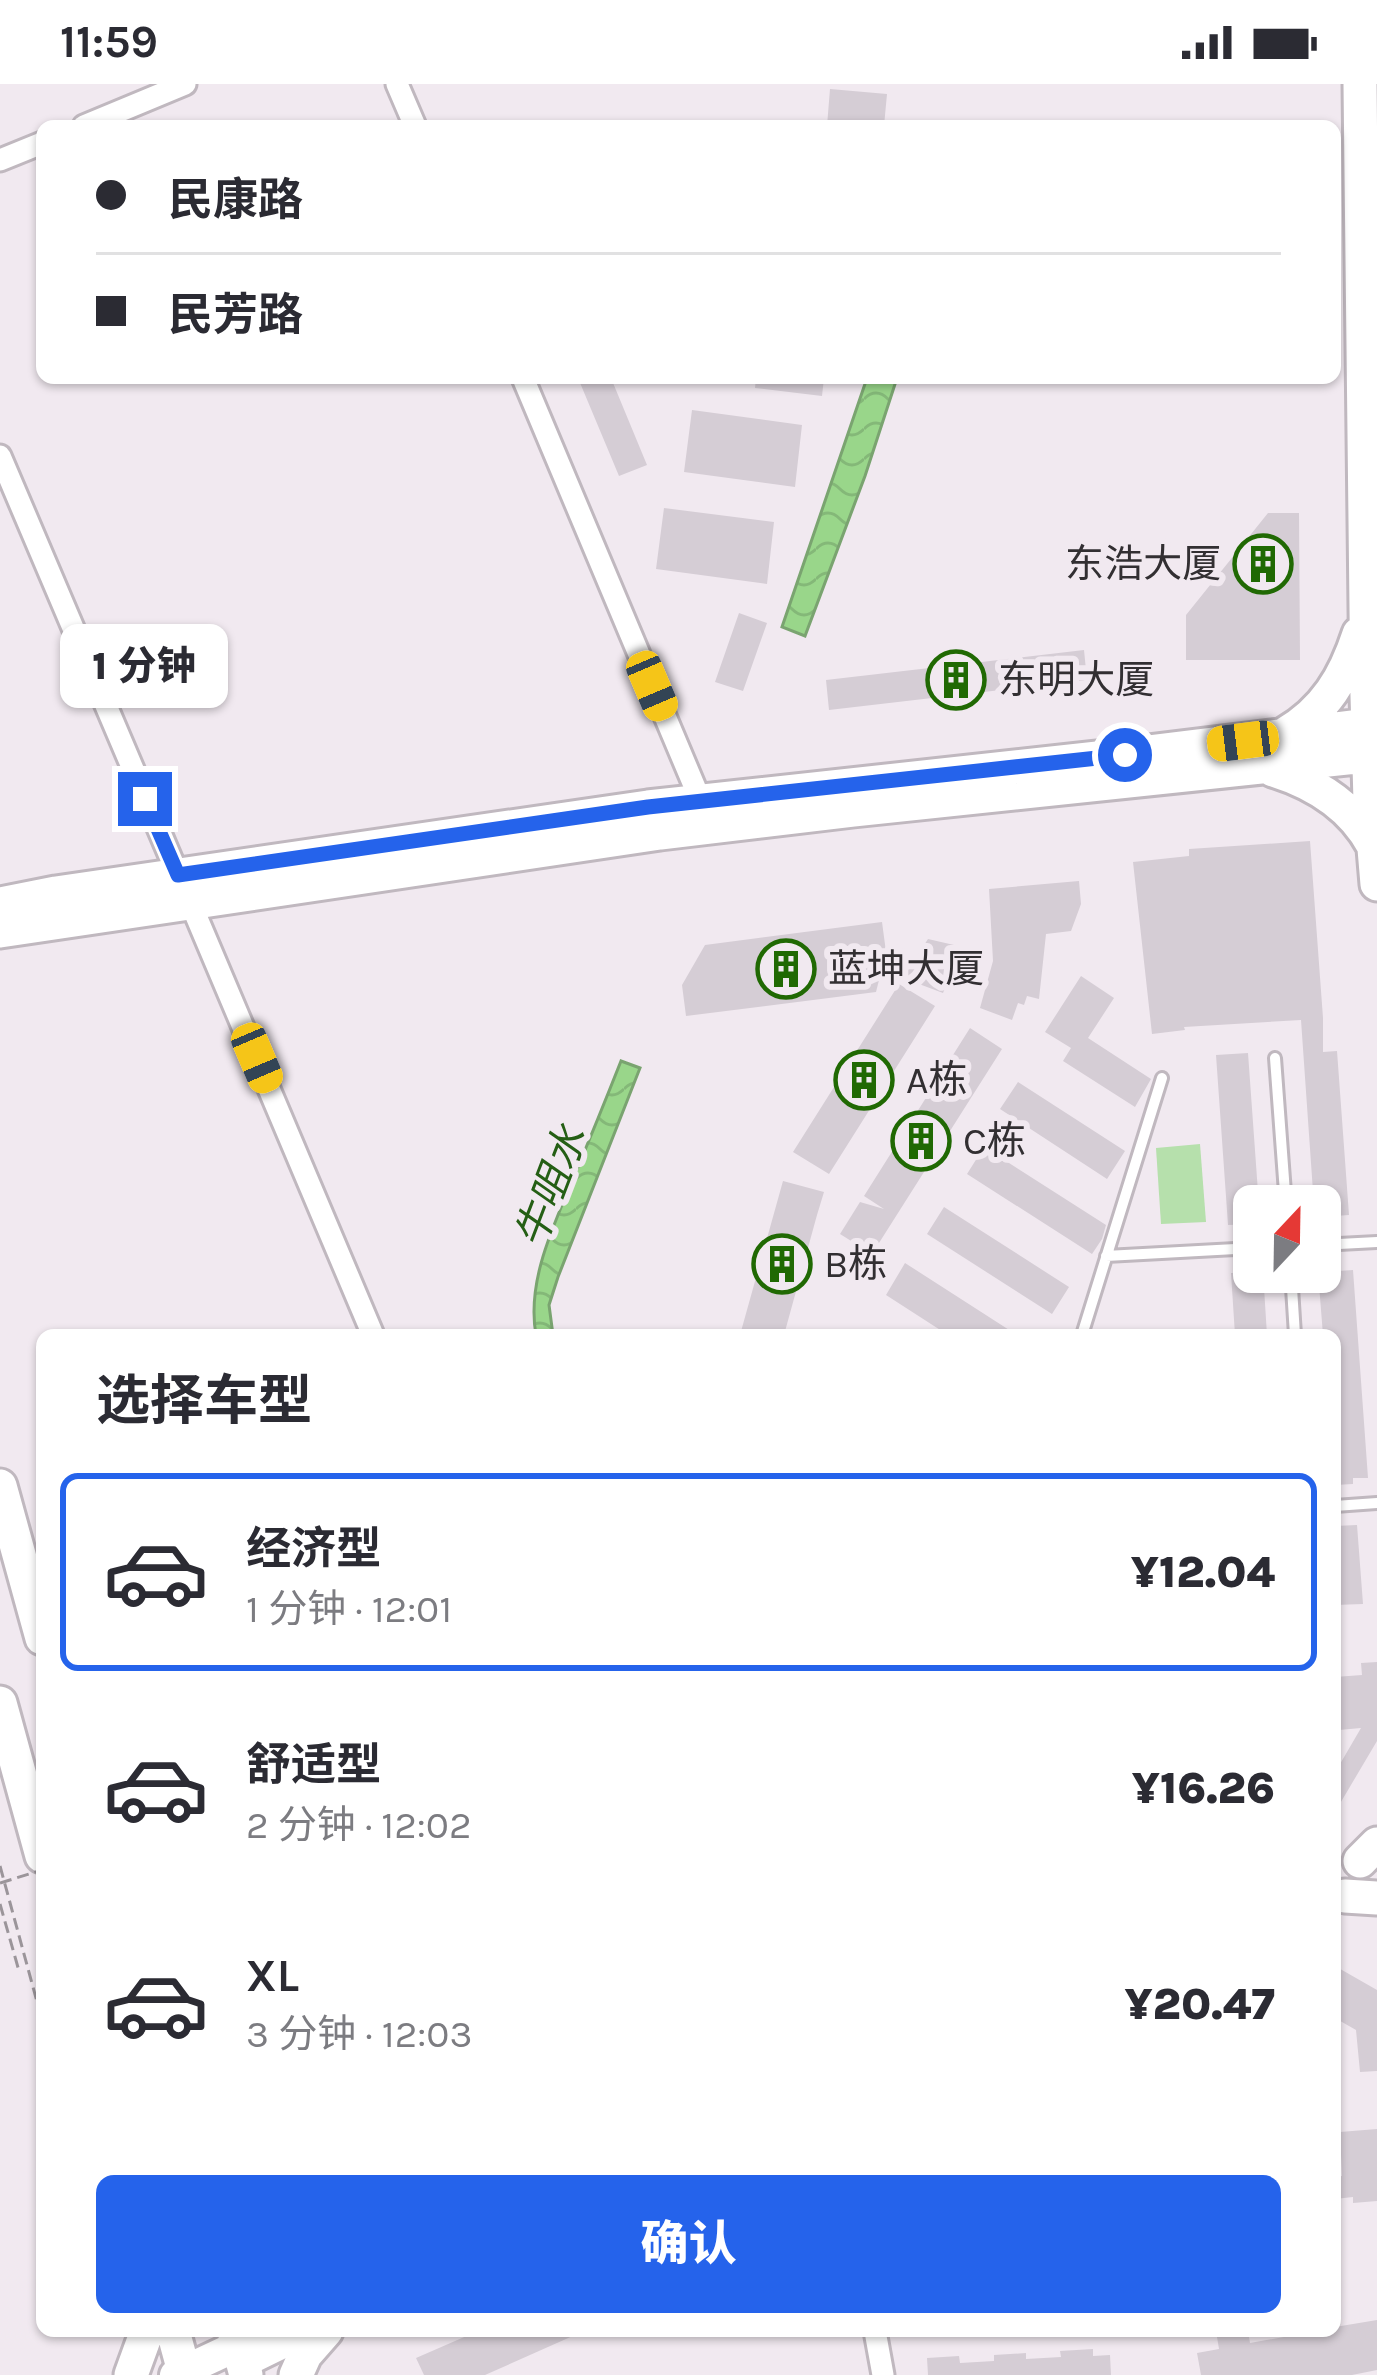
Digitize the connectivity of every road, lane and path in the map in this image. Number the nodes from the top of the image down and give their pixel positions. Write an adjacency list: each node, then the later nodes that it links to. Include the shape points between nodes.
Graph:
1 (185, 84): 4 (street)
2 (397, 84): 5 (street)
3 (1360, 84): 10 (main road)
4 (98, 120)
5 (412, 120)
6 (36, 145): 7 (street)
7 (0, 160)
8 (526, 384): 14 (street)
9 (0, 456): 17 (street)
10 (1366, 603): 11 (main road, via 1328,699); 12 (main road)
11 (1282, 736): 12 (main road); 14 (main road)
12 (1372, 740): 13 (main road); 15 (main road)
13 (1266, 768): 14 (main road); 15 (main road, via 1334,799)
14 (706, 814): 17 (main road)
15 (1374, 848): 16 (main road)
16 (1377, 884)
17 (184, 889): 18 (main road); 19 (main road); 28 (street)
18 (0, 904)
19 (0, 931)
20 (1275, 1058): 22 (lane)
21 (1162, 1078): 26 (lane)
22 (1284, 1185)
23 (1377, 1242): 24 (lane)
24 (1341, 1244)
25 (1233, 1249): 26 (lane)
26 (1106, 1256): 29 (lane)
27 (1292, 1293): 30 (lane)
28 (370, 1329)
29 (1084, 1329)
30 (1295, 1329)
31 (0, 1486): 34 (main road)
32 (1377, 1503): 33 (lane)
33 (1341, 1506)
34 (36, 1616)
35 (0, 1703): 36 (main road)
36 (36, 1834)
37 (0, 1867): 42 (path)
38 (36, 1872): 39 (path, bridge)
39 (0, 1883)
40 (0, 1904): 41 (path)
41 (19, 1971)
42 (36, 1998)
43 (144, 2337): 49 (main road)
44 (183, 2337): 48 (main road)
45 (289, 2337): 48 (main road)
46 (321, 2337): 50 (main road)
47 (876, 2337): 51 (street)
48 (221, 2360)
49 (131, 2375)
50 (296, 2375)
51 (883, 2375)

